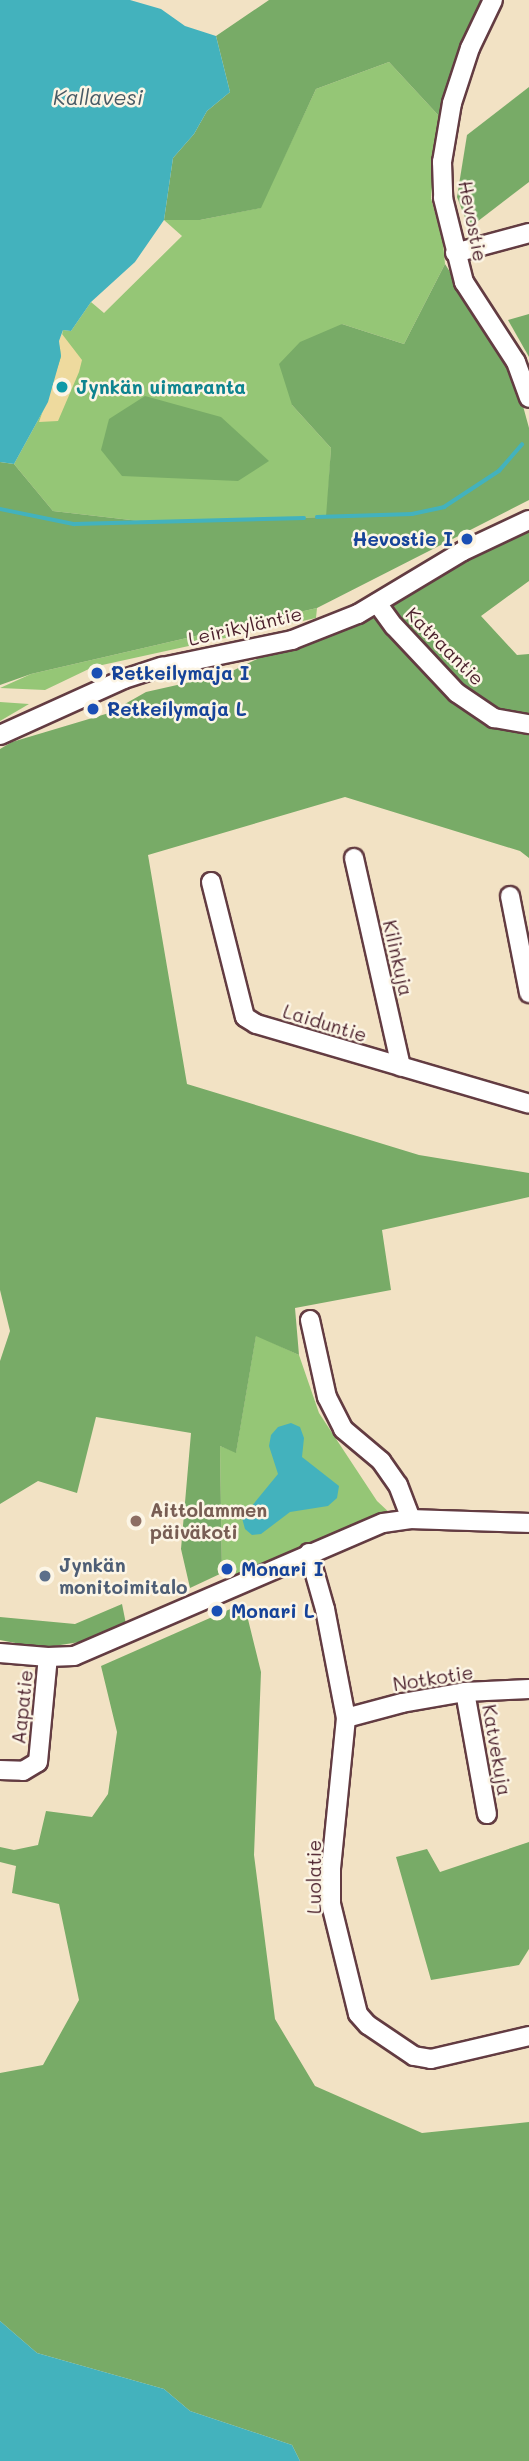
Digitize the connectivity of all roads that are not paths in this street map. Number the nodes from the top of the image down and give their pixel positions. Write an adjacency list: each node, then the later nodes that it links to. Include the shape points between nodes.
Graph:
1 (493, 0): 3 (street, Hevostie, via 470,48 452,103 442,162 443,198)
2 (529, 233): 3 (street)
3 (455, 253): 4 (street, Hevostie, via 464,282 516,362)
4 (529, 398)
5 (529, 520): 6 (street, Leirikyläntie, via 463,551)
6 (377, 603): 7 (street, Katraantie, via 457,693 494,718); 8 (street, Leirikyläntie, via 292,640 124,679)
7 (529, 724)
8 (0, 735)
9 (354, 858): 13 (street, Kilinkuja)
10 (211, 882): 13 (street, Laiduntie, via 245,1017)
11 (510, 896): 12 (street)
12 (529, 993)
13 (401, 1067): 14 (street, Laiduntie)
14 (529, 1103)
15 (310, 1320): 16 (street, via 327,1397 343,1429 381,1461 398,1485)
16 (411, 1519): 17 (street); 18 (street, via 383,1523)
17 (529, 1523)
18 (309, 1553): 20 (street, via 94,1649 75,1656); 23 (street, Luolatie)
19 (0, 1653): 20 (street)
20 (48, 1657): 24 (street, Aapatie, via 38,1762 23,1771)
21 (529, 1689): 22 (street, Notkotie)
22 (465, 1692): 23 (street, Notkotie); 25 (street, Katvekuja)
23 (346, 1718): 26 (street, Luolatie, via 331,1904 358,2014 414,2056 431,2059)
24 (0, 1770)
25 (487, 1814)
26 (529, 2036)

